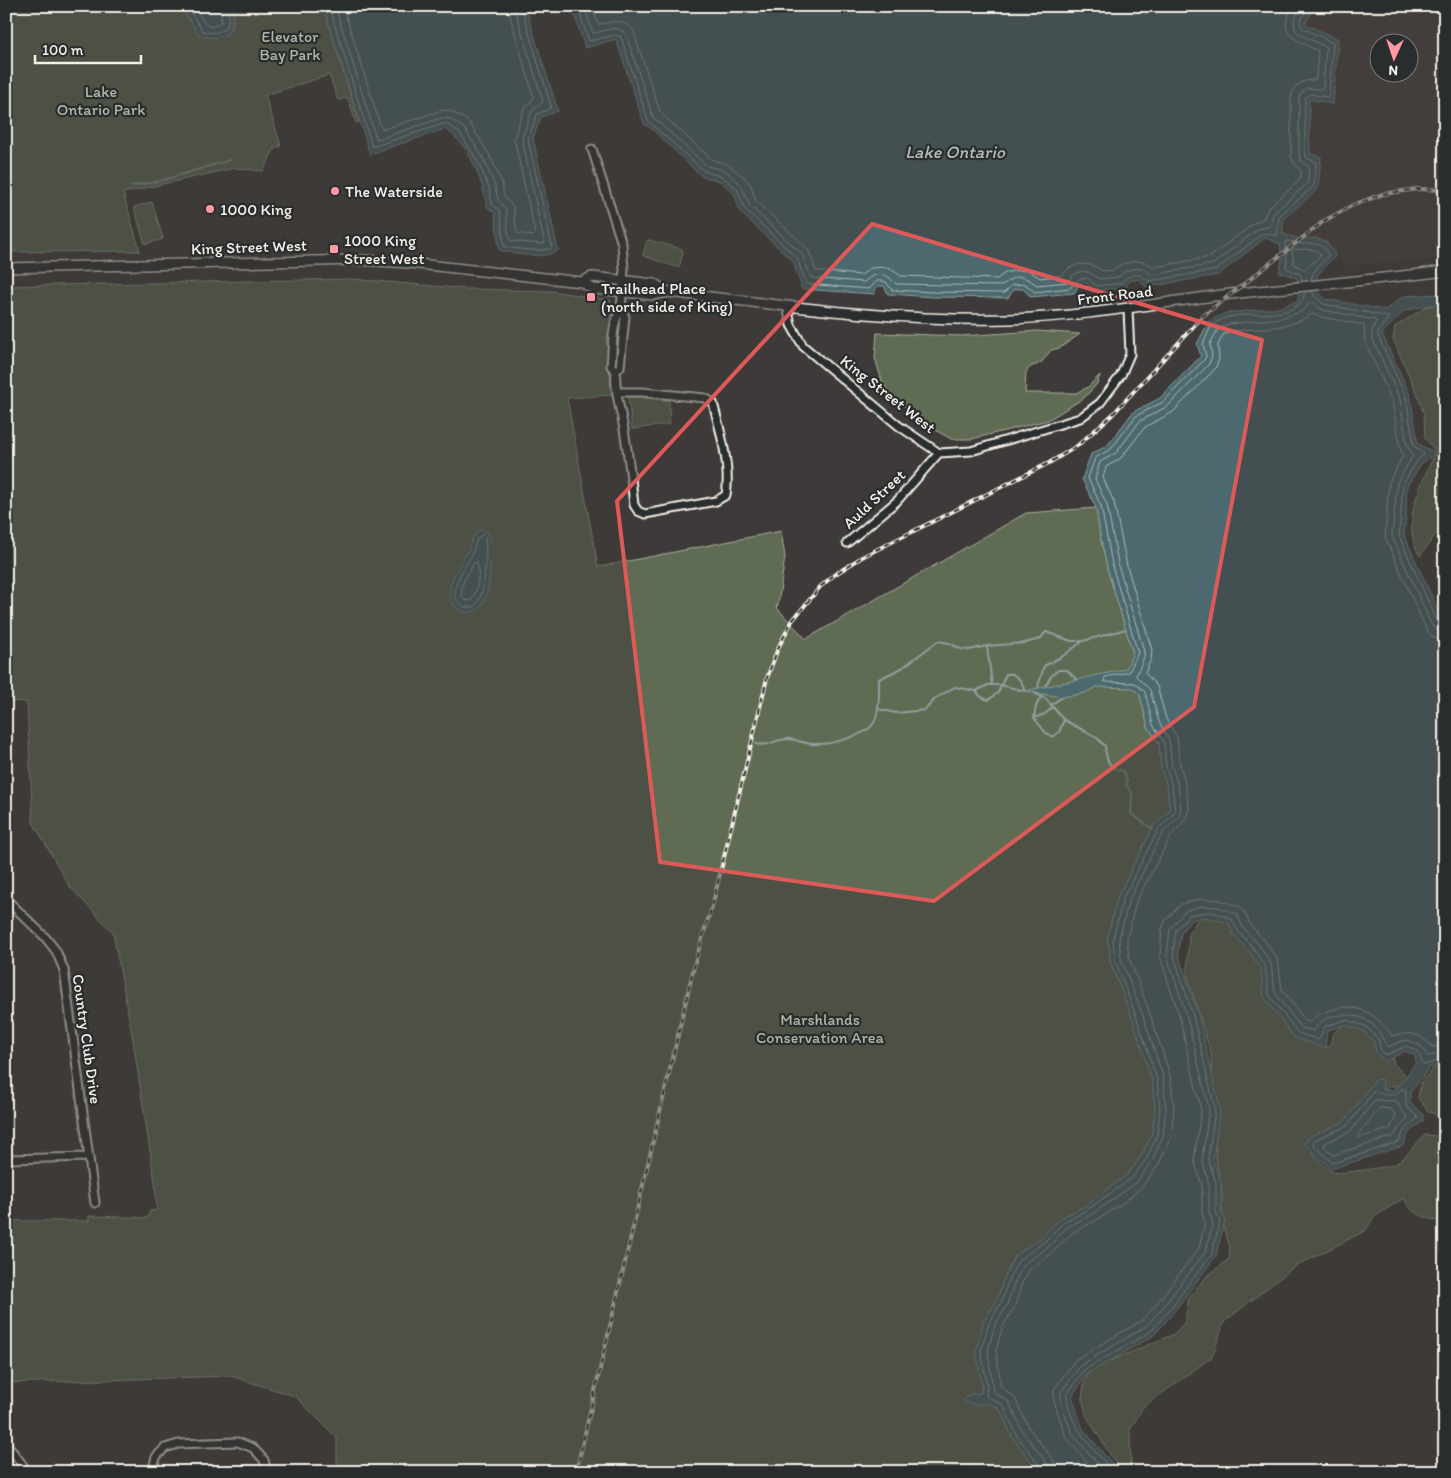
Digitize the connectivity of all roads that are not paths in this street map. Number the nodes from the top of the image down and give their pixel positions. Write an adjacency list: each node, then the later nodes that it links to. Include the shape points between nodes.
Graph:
1 (592, 148): 4 (street, via 622,244)
2 (6, 268): 5 (main road, King Street West, via 361,260)
3 (1445, 271): 9 (main road, Front Road, via 1230,294)
4 (623, 280): 5 (main road, King Street West, via 592,277); 6 (street); 7 (main road, King Street West, via 654,284)
5 (581, 282): 6 (main road, King Street West, via 593,289)
6 (622, 292): 7 (main road, King Street West, via 653,295); 10 (street, via 621,309 625,318 620,367 616,371)
7 (668, 292): 8 (main road, King Street West)
8 (787, 306): 9 (main road, Front Road, via 904,317 970,319 1059,316); 11 (street, King Street West, via 791,325 803,346 899,426)
9 (1128, 309): 11 (street, King Street West, via 1130,354 1121,375 1100,403 1080,418 971,451)
10 (617, 392): 10 (street, via 705,398 714,403 724,447 726,494 716,501 645,514 638,511 634,505)
11 (939, 453): 12 (street, Auld Street, via 897,501)
12 (847, 543)
13 (6, 899): 14 (street, Country Club Drive, via 45,937 56,951 64,970)
14 (89, 1157): 15 (street); 16 (street, Country Club Drive)
15 (6, 1158)
16 (95, 1203)
17 (6, 1443): 18 (street)
18 (28, 1472)
19 (152, 1472): 20 (street, via 156,1457 165,1448 178,1444 238,1442 253,1448 264,1460)
20 (268, 1472)

